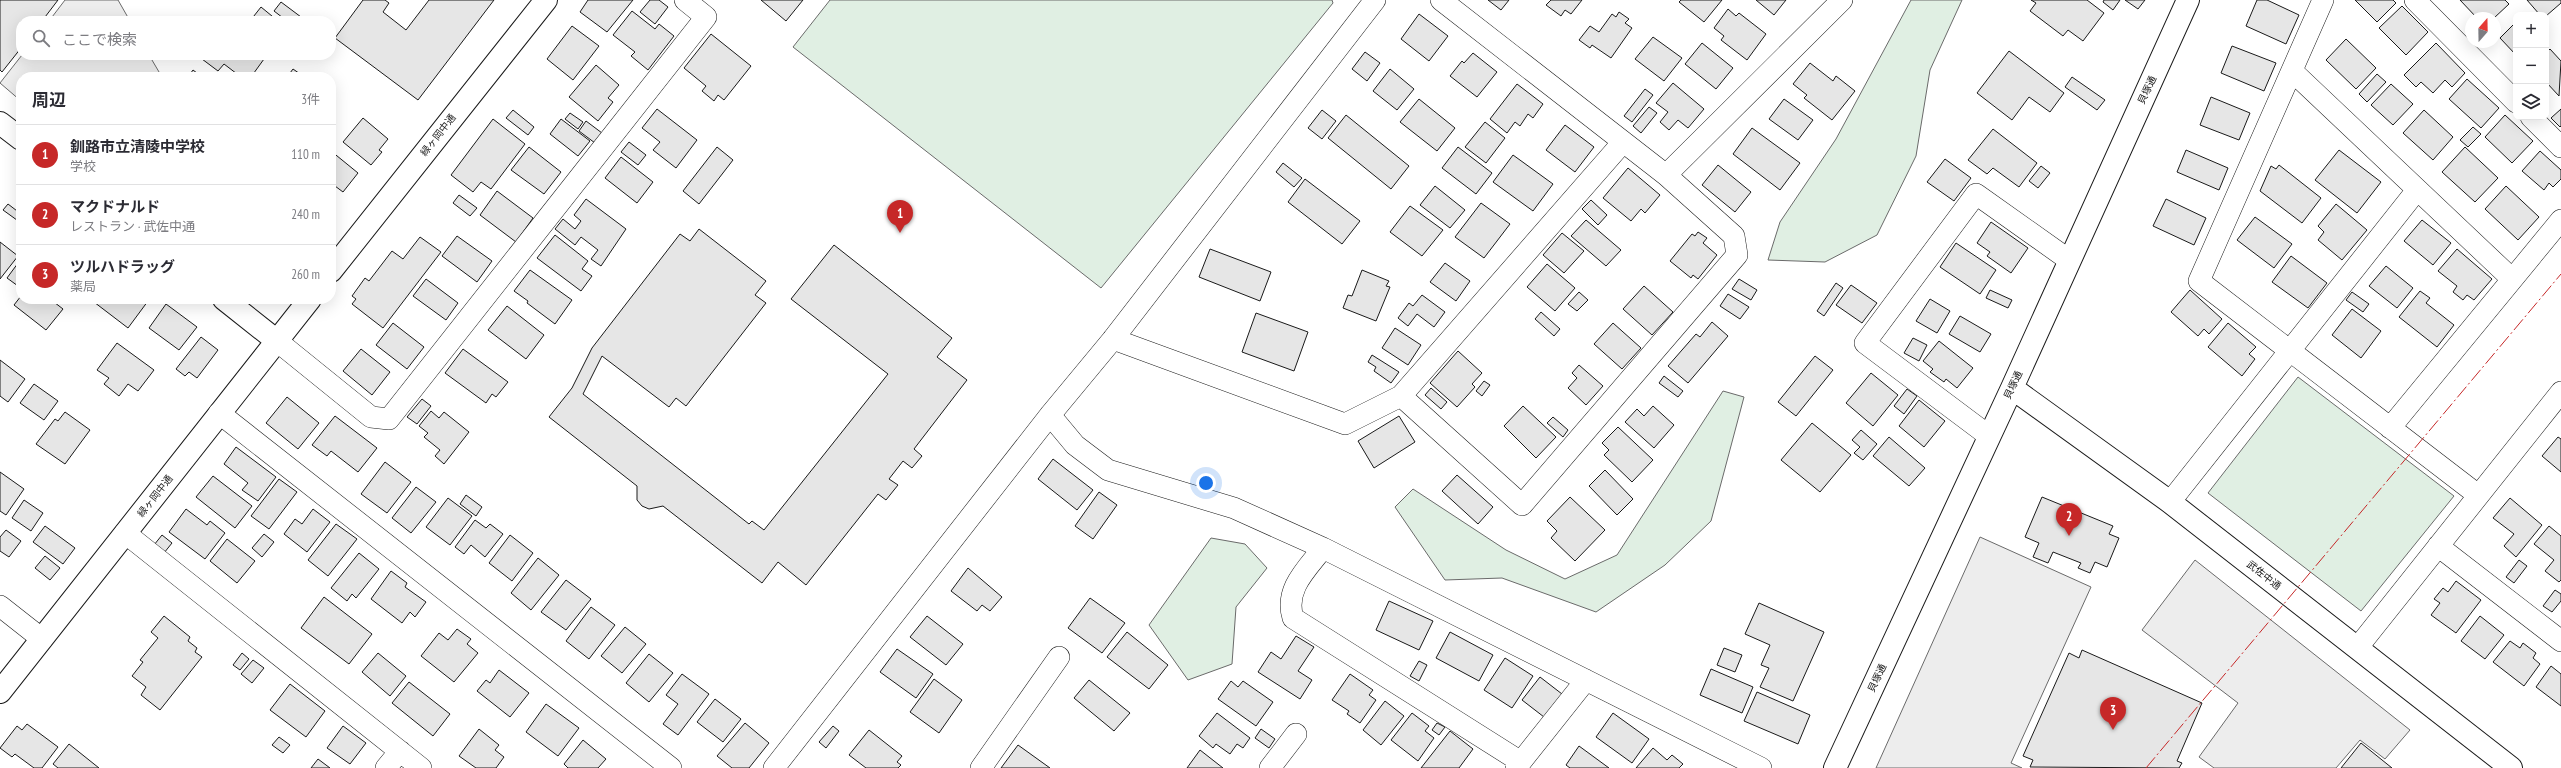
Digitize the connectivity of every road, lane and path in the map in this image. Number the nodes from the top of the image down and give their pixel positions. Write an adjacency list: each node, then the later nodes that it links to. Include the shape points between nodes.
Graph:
1 (546, 0): 20 (street, 緑ヶ岡中通)
2 (685, 0): 25 (street, via 706,17 389,419 371,417)
3 (1375, 0): 24 (street)
4 (1442, 0): 14 (street)
5 (1842, 0): 16 (street)
6 (2188, 0): 19 (street, 貝塚通)
7 (2323, 0): 9 (street)
8 (2415, 0): 10 (street)
9 (2292, 71): 17 (street); 26 (street, via 2200,281)
10 (2513, 99)
11 (2534, 120): 15 (street)
12 (0, 123): 13 (street)
13 (16, 135)
14 (1623, 142): 16 (street); 28 (street)
15 (2561, 147)
16 (1666, 175): 28 (street, via 1734,236 1737,255 1522,505)
17 (2417, 190): 21 (street); 26 (street)
18 (2561, 220): 21 (street)
19 (2069, 260): 27 (street, 貝塚通); 33 (street, via 1976,194 1865,344)
20 (336, 265)
21 (2512, 279): 32 (street)
22 (230, 304): 25 (street)
23 (306, 304): 25 (street, 緑ヶ岡中通)
24 (1113, 339): 28 (street, via 1345,424); 31 (street)
25 (277, 341): 30 (street, 緑ヶ岡中通)
26 (2289, 349): 32 (street); 35 (street)
27 (2012, 388): 33 (street, 貝塚通); 35 (street, 武佐中通)
28 (1400, 396)
29 (2558, 403): 34 (street)
30 (219, 413): 36 (street, 緑ヶ岡中通); 51 (street)
31 (1050, 415): 38 (street, via 1075,445 1108,470 1234,508); 52 (street)
32 (2390, 428): 34 (street)
33 (1989, 436): 56 (street, 貝塚通)
34 (2478, 495): 37 (street)
35 (2170, 502): 42 (street, 武佐中通)
36 (125, 533): 40 (street, 緑ヶ岡中通); 47 (street)
37 (2438, 546): 41 (street); 42 (street)
38 (1323, 548): 44 (street); 48 (street, via 1295,585 1290,606 1293,618)
39 (0, 606): 40 (street)
40 (42, 640): 45 (street, 緑ヶ岡中通)
41 (2561, 641)
42 (2358, 647): 57 (street, 武佐中通)
43 (1059, 657): 53 (street)
44 (1586, 680): 48 (street); 55 (street)
45 (0, 692)
46 (1296, 734): 54 (street)
47 (400, 751): 49 (street); 50 (street)
48 (1518, 765)
49 (386, 768)
50 (421, 768)
51 (671, 768)
52 (774, 768)
53 (981, 768)
54 (1270, 768)
55 (1761, 768)
56 (1835, 768)
57 (2511, 768)

